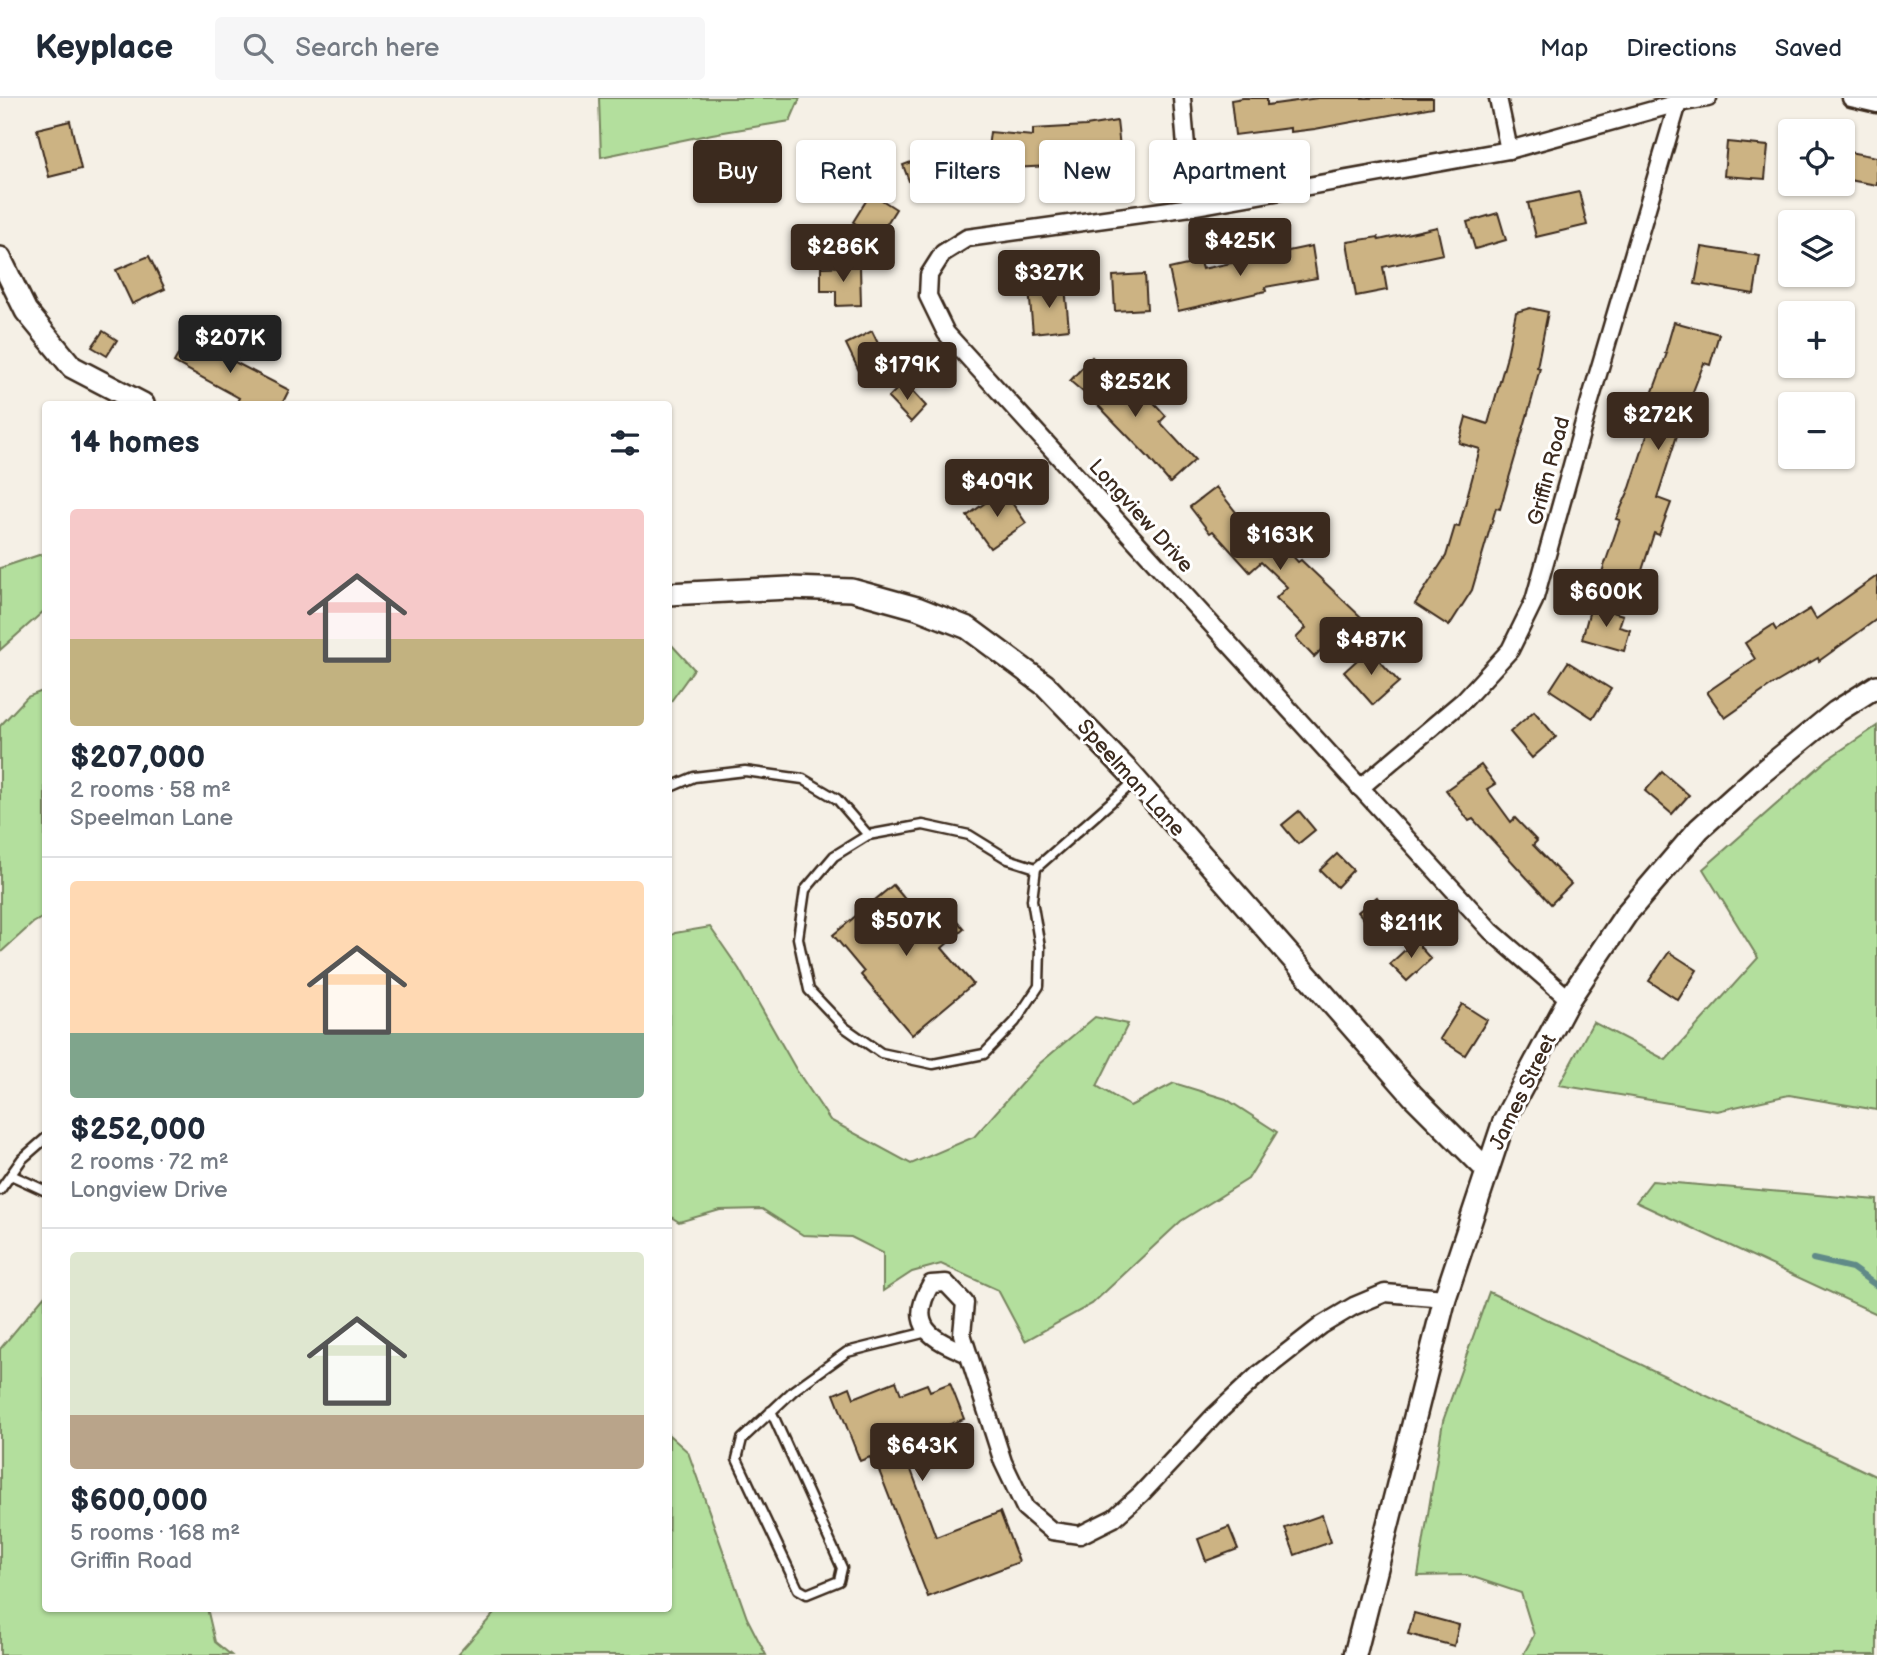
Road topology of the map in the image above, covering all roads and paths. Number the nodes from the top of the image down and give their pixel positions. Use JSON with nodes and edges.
{"nodes":[{"id":1,"x":1182,"y":98,"type":"edge"},
{"id":2,"x":1498,"y":98,"type":"edge"},
{"id":3,"x":1708,"y":98,"type":"edge"},
{"id":4,"x":1851,"y":98,"type":"edge"},
{"id":5,"x":1678,"y":103,"type":"junction"},
{"id":6,"x":1877,"y":104,"type":"edge"},
{"id":7,"x":1509,"y":150,"type":"junction"},
{"id":8,"x":1191,"y":207,"type":"junction"},
{"id":9,"x":0,"y":258,"type":"edge"},
{"id":10,"x":137,"y":401,"type":"edge"},
{"id":11,"x":672,"y":594,"type":"edge"},
{"id":12,"x":1877,"y":686,"type":"edge"},
{"id":13,"x":1135,"y":781,"type":"junction"},
{"id":14,"x":672,"y":786,"type":"edge"},
{"id":15,"x":1360,"y":788,"type":"junction"},
{"id":16,"x":867,"y":835,"type":"junction"},
{"id":17,"x":1036,"y":868,"type":"junction"},
{"id":18,"x":1569,"y":999,"type":"junction"},
{"id":19,"x":42,"y":1142,"type":"edge"},
{"id":20,"x":1487,"y":1170,"type":"junction"},
{"id":21,"x":11,"y":1175,"type":"junction"},
{"id":22,"x":42,"y":1189,"type":"edge"},
{"id":23,"x":0,"y":1190,"type":"edge"},
{"id":24,"x":1445,"y":1298,"type":"junction"},
{"id":25,"x":927,"y":1332,"type":"junction"},
{"id":26,"x":968,"y":1354,"type":"junction"},
{"id":27,"x":771,"y":1411,"type":"junction"},
{"id":28,"x":1355,"y":1655,"type":"edge"}],
"edges":[{"from":1,"to":8,"type":"street"},
{"from":2,"to":7,"type":"street"},
{"from":3,"to":5,"type":"street","name":"Longview Drive"},
{"from":4,"to":6,"type":"street"},
{"from":5,"to":7,"type":"street","name":"Longview Drive"},
{"from":5,"to":15,"type":"street","name":"Griffin Road"},
{"from":7,"to":8,"type":"street","name":"Longview Drive"},
{"from":8,"to":15,"type":"street","name":"Longview Drive"},
{"from":9,"to":10,"type":"street"},
{"from":11,"to":13,"type":"street","name":"Speelman Lane"},
{"from":12,"to":18,"type":"street","name":"James Street"},
{"from":13,"to":17,"type":"lane"},
{"from":13,"to":20,"type":"street","name":"Speelman Lane"},
{"from":14,"to":16,"type":"lane"},
{"from":15,"to":18,"type":"street","name":"Longview Drive"},
{"from":16,"to":17,"type":"lane"},
{"from":16,"to":17,"type":"lane"},
{"from":18,"to":20,"type":"street","name":"James Street"},
{"from":19,"to":21,"type":"lane"},
{"from":20,"to":24,"type":"street","name":"James Street"},
{"from":21,"to":22,"type":"lane"},
{"from":21,"to":23,"type":"lane"},
{"from":24,"to":26,"type":"street"},
{"from":24,"to":28,"type":"street","name":"James Street"},
{"from":25,"to":26,"type":"street"},
{"from":25,"to":26,"type":"street"},
{"from":25,"to":27,"type":"lane"},
{"from":27,"to":27,"type":"lane"}]}
